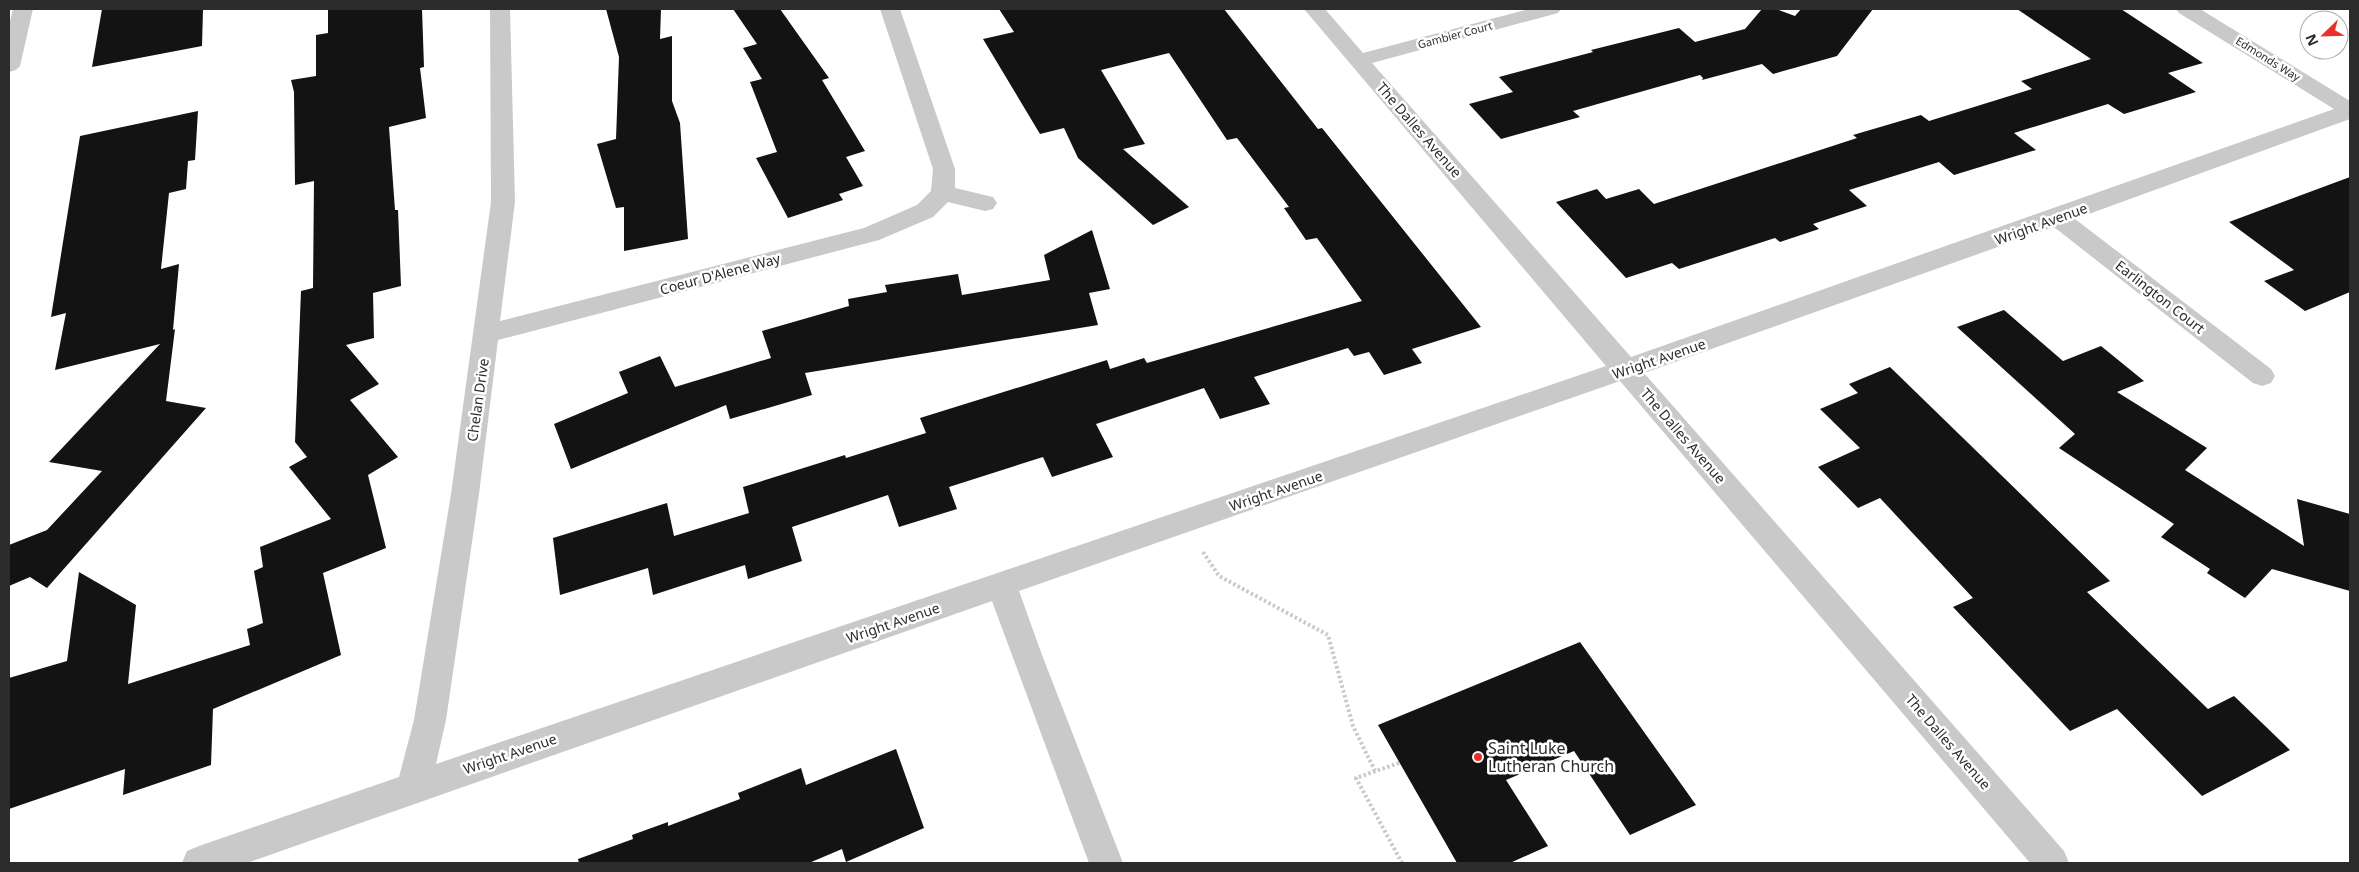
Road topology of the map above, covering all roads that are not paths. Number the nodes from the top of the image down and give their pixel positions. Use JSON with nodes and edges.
{"nodes":[{"id":1,"x":23,"y":9,"type":"edge"},
{"id":2,"x":500,"y":9,"type":"edge"},
{"id":3,"x":890,"y":9,"type":"edge"},
{"id":4,"x":1314,"y":9,"type":"edge"},
{"id":5,"x":1551,"y":9,"type":"edge"},
{"id":6,"x":2186,"y":9,"type":"edge"},
{"id":7,"x":1359,"y":60,"type":"junction"},
{"id":8,"x":9,"y":66,"type":"edge"},
{"id":9,"x":2350,"y":110,"type":"edge"},
{"id":10,"x":943,"y":193,"type":"junction"},
{"id":11,"x":985,"y":203,"type":"dead end"},
{"id":12,"x":2058,"y":218,"type":"junction"},
{"id":13,"x":487,"y":334,"type":"junction"},
{"id":14,"x":1626,"y":370,"type":"junction"},
{"id":15,"x":2262,"y":376,"type":"dead end"},
{"id":16,"x":1002,"y":585,"type":"junction"},
{"id":17,"x":413,"y":788,"type":"junction"},
{"id":18,"x":199,"y":863,"type":"edge"},
{"id":19,"x":1106,"y":863,"type":"edge"},
{"id":20,"x":2052,"y":863,"type":"edge"}],
"edges":[{"from":1,"to":8,"type":"street"},
{"from":2,"to":13,"type":"street","name":"Chelan Drive"},
{"from":3,"to":10,"type":"street"},
{"from":4,"to":7,"type":"street","name":"The Dalles Avenue"},
{"from":5,"to":7,"type":"street","name":"Gambier Court"},
{"from":6,"to":9,"type":"street","name":"Edmonds Way"},
{"from":7,"to":14,"type":"street","name":"The Dalles Avenue"},
{"from":9,"to":12,"type":"street","name":"Wright Avenue"},
{"from":10,"to":11,"type":"street"},
{"from":10,"to":13,"type":"street","name":"Coeur D'Alene Way"},
{"from":12,"to":14,"type":"street","name":"Wright Avenue"},
{"from":12,"to":15,"type":"street","name":"Earlington Court"},
{"from":13,"to":17,"type":"street","name":"Chelan Drive"},
{"from":14,"to":16,"type":"street","name":"Wright Avenue"},
{"from":14,"to":20,"type":"street","name":"The Dalles Avenue"},
{"from":16,"to":17,"type":"street","name":"Wright Avenue"},
{"from":16,"to":19,"type":"street"},
{"from":17,"to":18,"type":"street","name":"Wright Avenue"}]}
